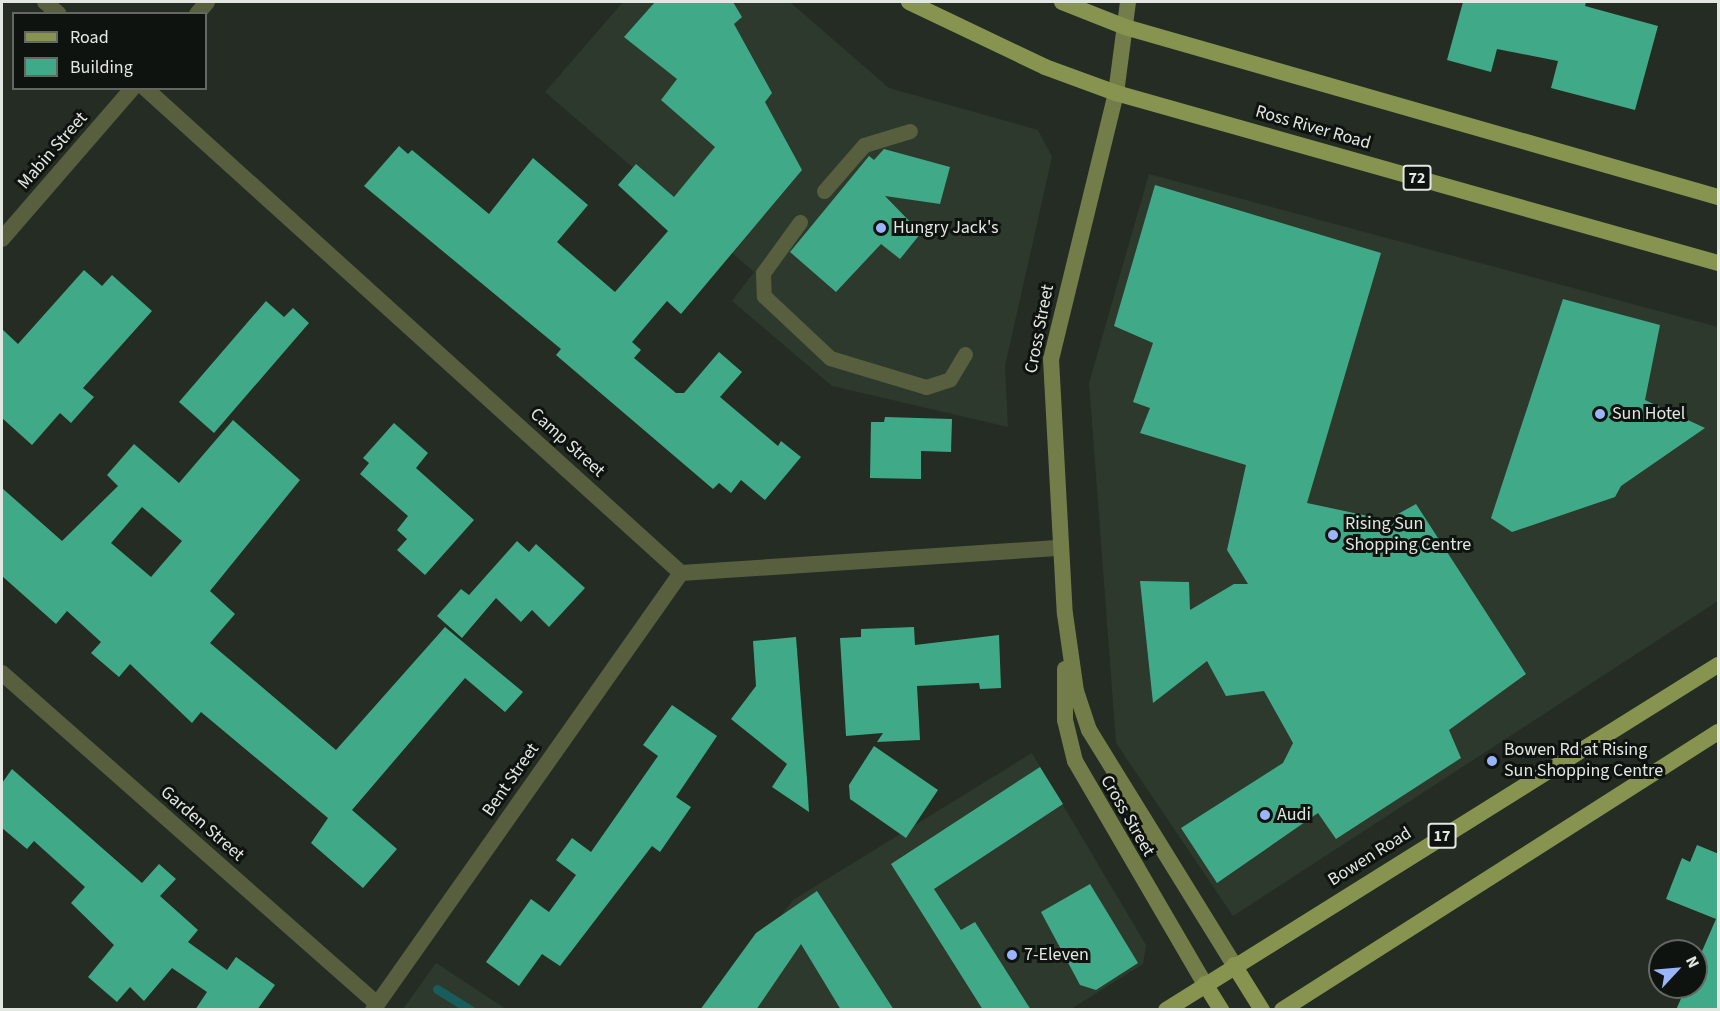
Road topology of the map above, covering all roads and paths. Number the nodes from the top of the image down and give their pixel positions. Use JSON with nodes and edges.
{"nodes":[{"id":1,"x":45,"y":2,"type":"edge"},
{"id":2,"x":909,"y":2,"type":"edge"},
{"id":3,"x":1062,"y":2,"type":"edge"},
{"id":4,"x":1128,"y":2,"type":"edge"},
{"id":5,"x":57,"y":12,"type":"edge"},
{"id":6,"x":1125,"y":27,"type":"junction"},
{"id":7,"x":131,"y":90,"type":"edge"},
{"id":8,"x":147,"y":90,"type":"edge"},
{"id":9,"x":1116,"y":93,"type":"junction"},
{"id":10,"x":910,"y":132,"type":"dead end"},
{"id":11,"x":824,"y":191,"type":"dead end"},
{"id":12,"x":1719,"y":197,"type":"edge"},
{"id":13,"x":800,"y":222,"type":"dead end"},
{"id":14,"x":2,"y":239,"type":"edge"},
{"id":15,"x":1719,"y":263,"type":"edge"},
{"id":16,"x":965,"y":354,"type":"dead end"},
{"id":17,"x":1060,"y":548,"type":"junction"},
{"id":18,"x":681,"y":573,"type":"junction"},
{"id":19,"x":1065,"y":615,"type":"junction"},
{"id":20,"x":1719,"y":665,"type":"edge"},
{"id":21,"x":2,"y":673,"type":"edge"},
{"id":22,"x":1719,"y":732,"type":"edge"},
{"id":23,"x":1234,"y":965,"type":"junction"},
{"id":24,"x":1205,"y":984,"type":"junction"},
{"id":25,"x":375,"y":1007,"type":"edge"},
{"id":26,"x":1166,"y":1010,"type":"edge"},
{"id":27,"x":1221,"y":1010,"type":"edge"},
{"id":28,"x":1262,"y":1010,"type":"edge"},
{"id":29,"x":1282,"y":1010,"type":"edge"}],
"edges":[{"from":1,"to":5,"type":"street"},
{"from":2,"to":9,"type":"main road","name":"Ross River Road","number":"72"},
{"from":3,"to":6,"type":"main road"},
{"from":4,"to":6,"type":"main road","name":"Cross Street"},
{"from":6,"to":9,"type":"main road","name":"Cross Street"},
{"from":6,"to":12,"type":"main road"},
{"from":7,"to":14,"type":"street","name":"Mabin Street"},
{"from":8,"to":18,"type":"street","name":"Camp Street"},
{"from":9,"to":15,"type":"main road","name":"Ross River Road","number":"72"},
{"from":9,"to":17,"type":"main road","name":"Cross Street"},
{"from":10,"to":11,"type":"lane"},
{"from":13,"to":16,"type":"lane"},
{"from":17,"to":18,"type":"street"},
{"from":17,"to":19,"type":"main road","name":"Cross Street"},
{"from":18,"to":25,"type":"street","name":"Bent Street"},
{"from":19,"to":23,"type":"main road","name":"Cross Street"},
{"from":19,"to":24,"type":"main road","name":"Cross Street"},
{"from":20,"to":23,"type":"main road","name":"Bowen Road","number":"17"},
{"from":21,"to":25,"type":"street","name":"Garden Street"},
{"from":22,"to":29,"type":"main road"},
{"from":23,"to":24,"type":"main road","name":"Bowen Road","number":"17"},
{"from":23,"to":28,"type":"main road"},
{"from":24,"to":26,"type":"main road","name":"Bowen Road","number":"17"},
{"from":24,"to":27,"type":"main road"}]}
